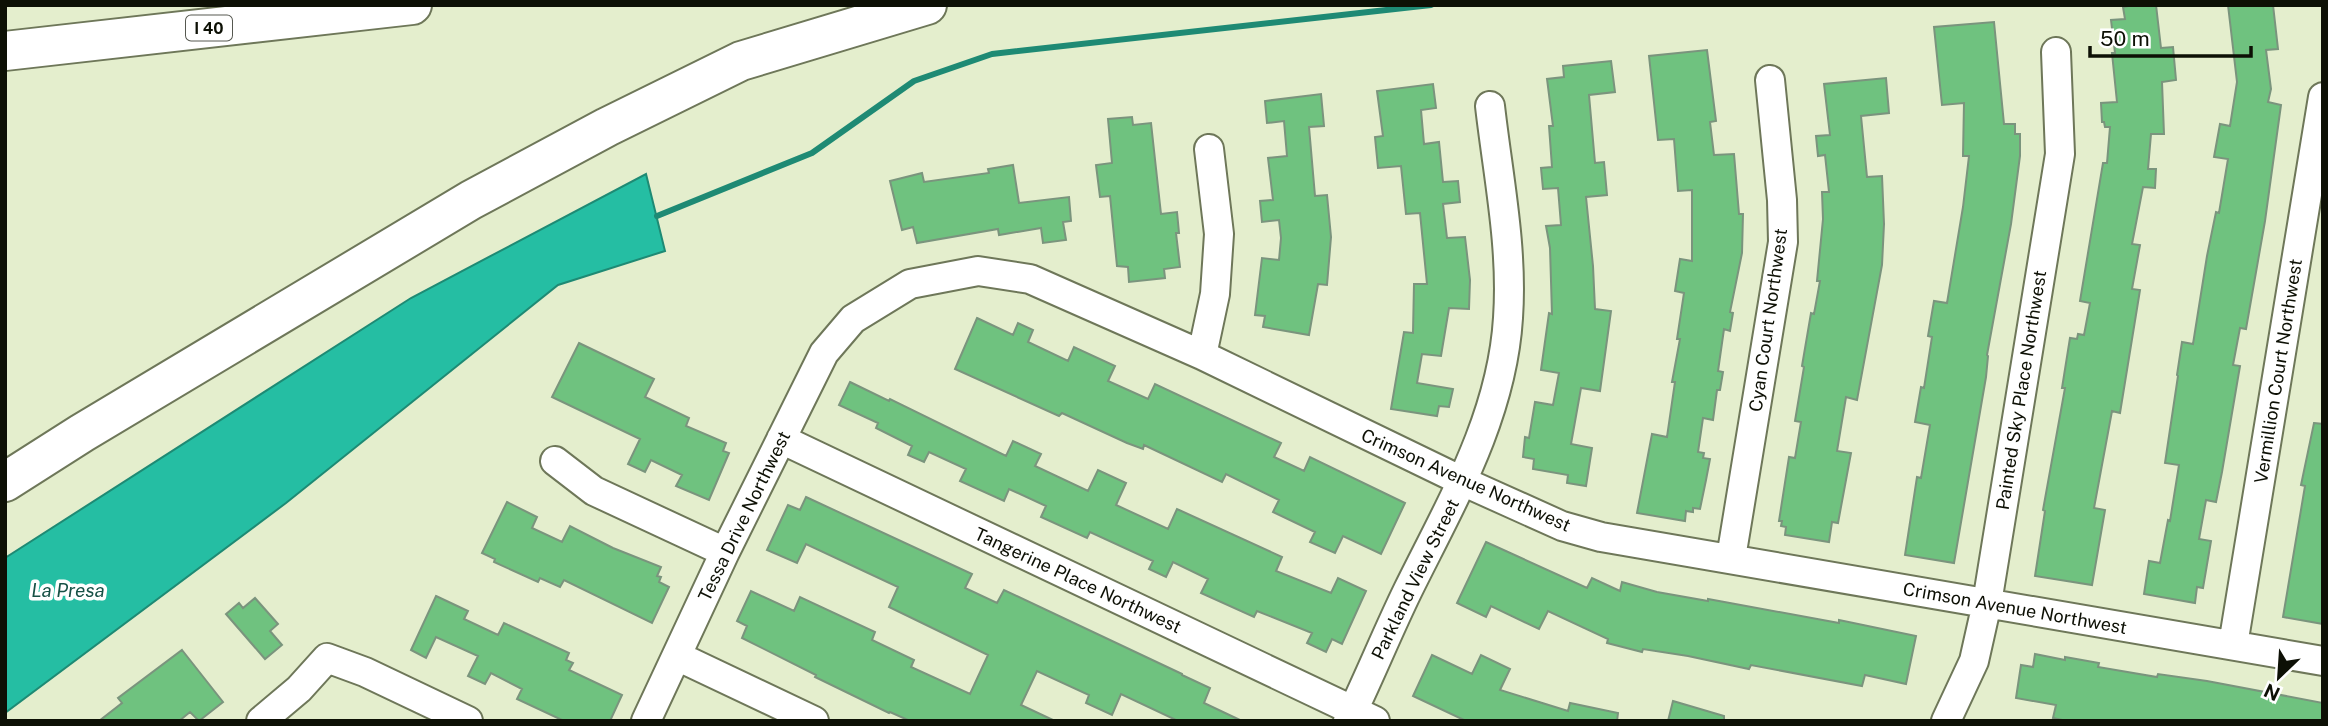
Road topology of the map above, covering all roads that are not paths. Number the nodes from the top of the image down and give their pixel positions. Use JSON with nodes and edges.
{"nodes":[{"id":1,"x":412,"y":5,"type":"edge"},
{"id":2,"x":927,"y":5,"type":"edge"},
{"id":3,"x":5,"y":51,"type":"edge"},
{"id":4,"x":2056,"y":52,"type":"dead end"},
{"id":5,"x":1770,"y":80,"type":"dead end"},
{"id":6,"x":2323,"y":97,"type":"edge"},
{"id":7,"x":1490,"y":106,"type":"dead end"},
{"id":8,"x":1209,"y":149,"type":"dead end"},
{"id":9,"x":853,"y":319,"type":"joint"},
{"id":10,"x":1202,"y":355,"type":"junction"},
{"id":11,"x":782,"y":439,"type":"junction"},
{"id":12,"x":555,"y":460,"type":"dead end"},
{"id":13,"x":1462,"y":481,"type":"junction"},
{"id":14,"x":5,"y":482,"type":"edge"},
{"id":15,"x":725,"y":552,"type":"junction"},
{"id":16,"x":1731,"y":558,"type":"junction"},
{"id":17,"x":1987,"y":603,"type":"junction"},
{"id":18,"x":2233,"y":645,"type":"junction"},
{"id":19,"x":677,"y":656,"type":"junction"},
{"id":20,"x":2323,"y":661,"type":"edge"},
{"id":21,"x":1359,"y":717,"type":"edge"},
{"id":22,"x":261,"y":721,"type":"edge"},
{"id":23,"x":468,"y":721,"type":"edge"},
{"id":24,"x":646,"y":721,"type":"edge"},
{"id":25,"x":814,"y":721,"type":"edge"},
{"id":26,"x":1946,"y":721,"type":"edge"}],
"edges":[{"from":1,"to":3,"type":"highway","number":"I 40"},
{"from":2,"to":14,"type":"highway"},
{"from":4,"to":17,"type":"street","name":"Painted Sky Place Northwest"},
{"from":5,"to":16,"type":"street","name":"Cyan Court Northwest"},
{"from":6,"to":18,"type":"street","name":"Vermillion Court Northwest"},
{"from":7,"to":13,"type":"street","name":"Parkland View Street"},
{"from":8,"to":10,"type":"street"},
{"from":9,"to":10,"type":"street","name":"Crimson Avenue Northwest"},
{"from":9,"to":11,"type":"street","name":"Tessa Drive Northwest"},
{"from":10,"to":13,"type":"street","name":"Crimson Avenue Northwest"},
{"from":11,"to":15,"type":"street","name":"Tessa Drive Northwest"},
{"from":11,"to":21,"type":"street","name":"Tangerine Place Northwest"},
{"from":12,"to":15,"type":"street"},
{"from":13,"to":16,"type":"street","name":"Crimson Avenue Northwest"},
{"from":13,"to":21,"type":"street","name":"Parkland View Street"},
{"from":15,"to":19,"type":"street","name":"Tessa Drive Northwest"},
{"from":16,"to":17,"type":"street","name":"Crimson Avenue Northwest"},
{"from":17,"to":18,"type":"street","name":"Crimson Avenue Northwest"},
{"from":17,"to":26,"type":"street","name":"Painted Sky Place Northwest"},
{"from":18,"to":20,"type":"street","name":"Crimson Avenue Northwest"},
{"from":19,"to":24,"type":"street","name":"Tessa Drive Northwest"},
{"from":19,"to":25,"type":"street"},
{"from":22,"to":23,"type":"street"}]}
